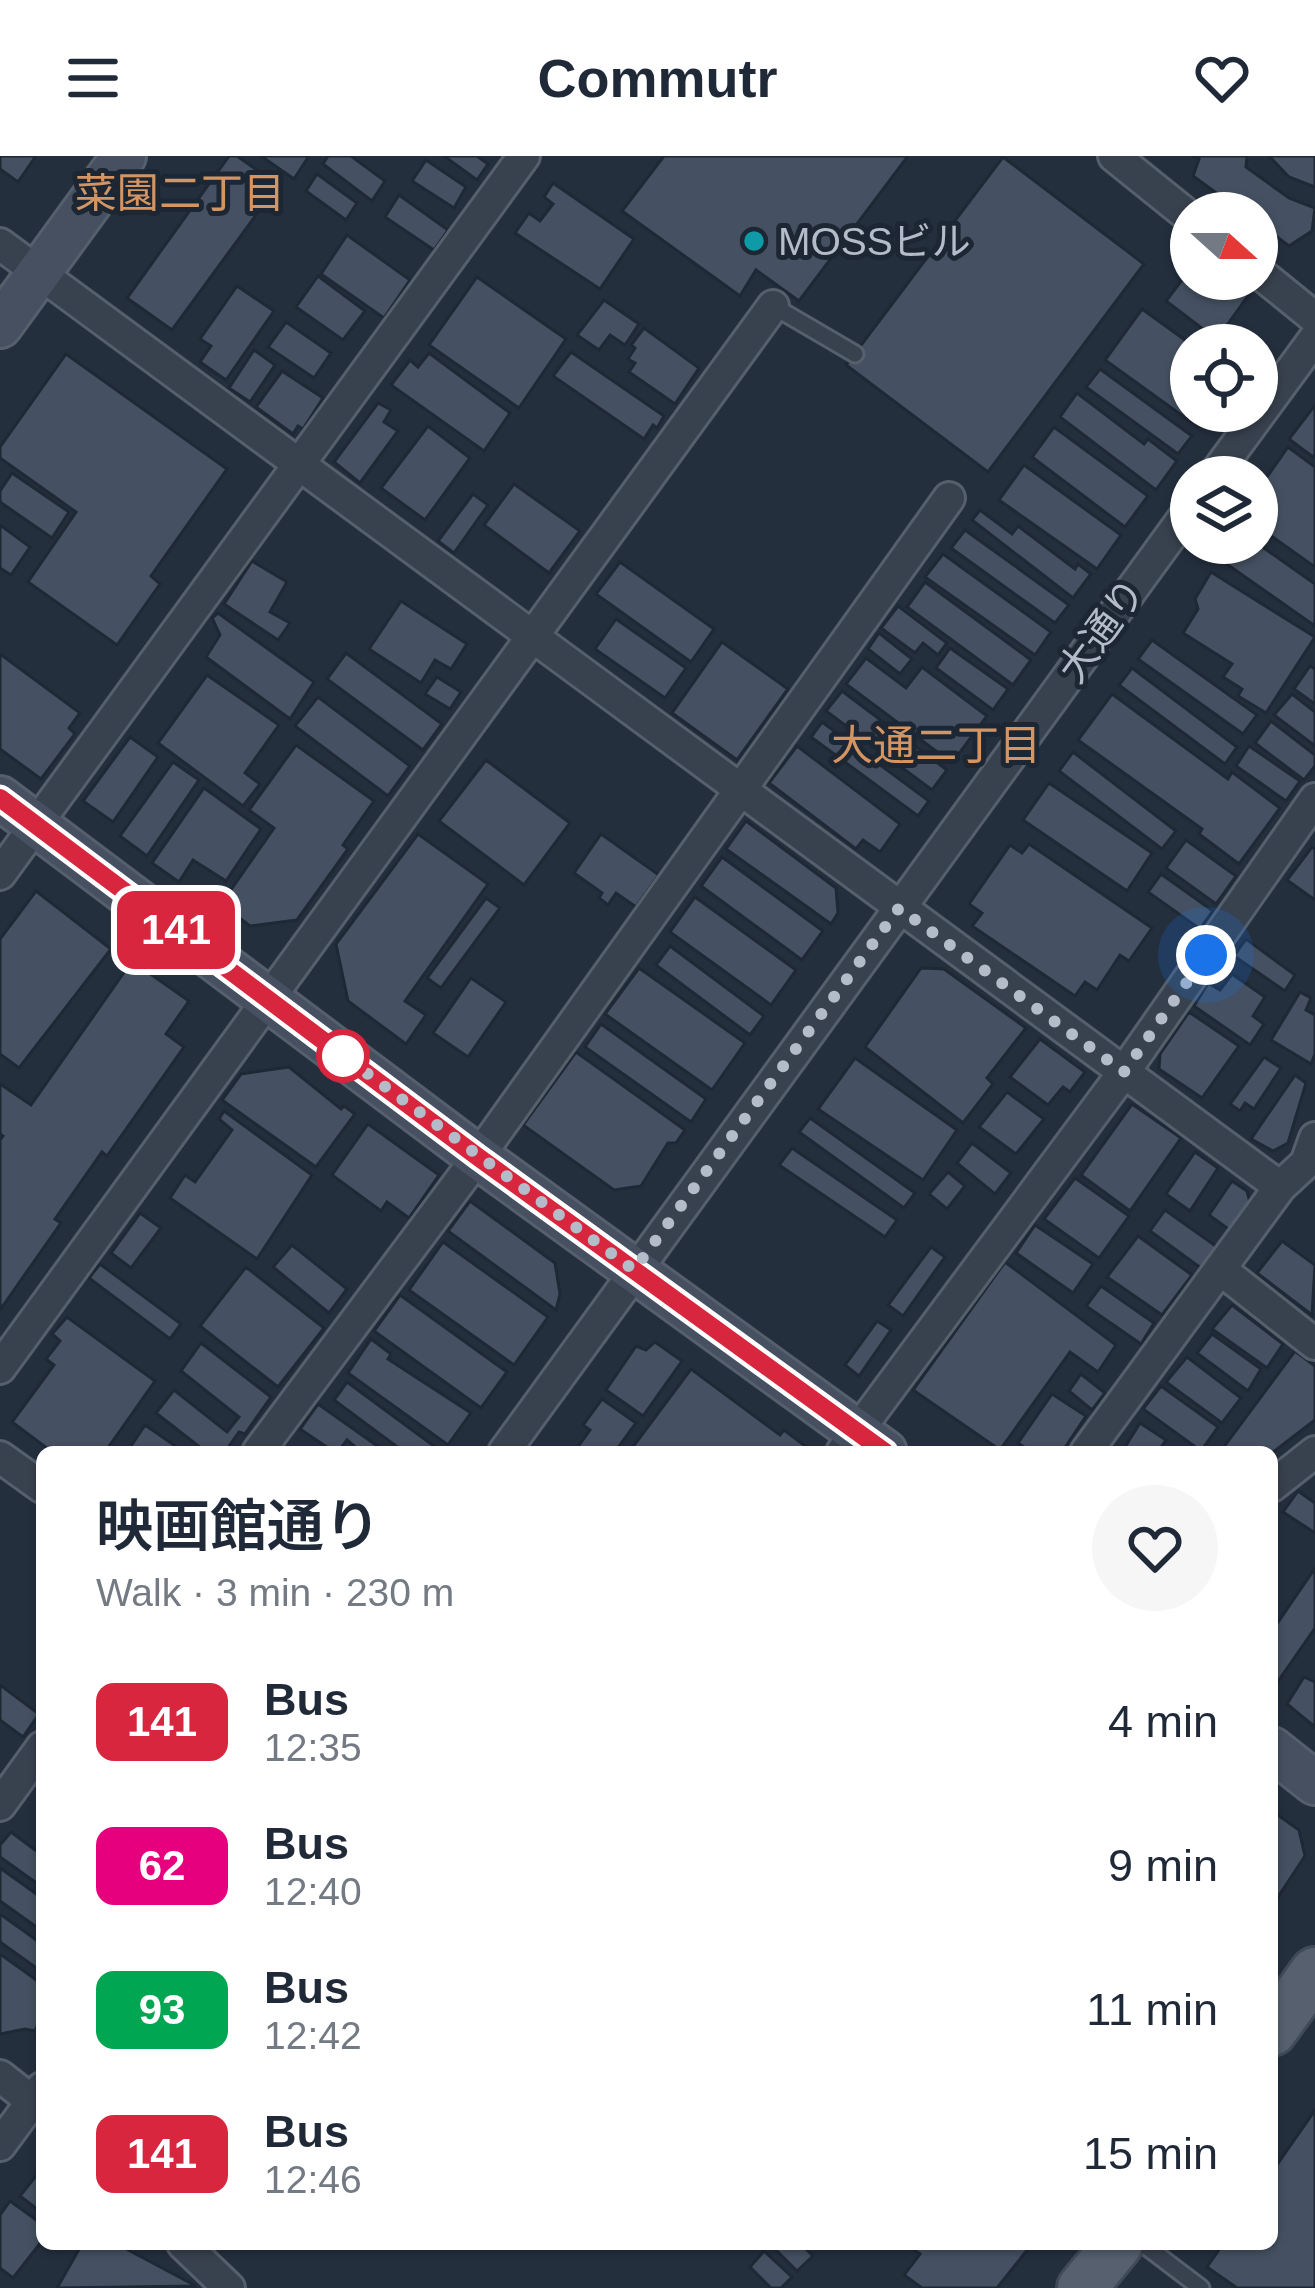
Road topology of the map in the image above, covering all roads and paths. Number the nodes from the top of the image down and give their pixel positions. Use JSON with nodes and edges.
{"nodes":[{"id":1,"x":124,"y":156,"type":"edge"},
{"id":2,"x":524,"y":156,"type":"edge"},
{"id":3,"x":1114,"y":156,"type":"edge"},
{"id":4,"x":1170,"y":201,"type":"edge"},
{"id":5,"x":0,"y":244,"type":"edge"},
{"id":6,"x":40,"y":272,"type":"junction"},
{"id":7,"x":1278,"y":288,"type":"edge"},
{"id":8,"x":773,"y":305,"type":"joint"},
{"id":9,"x":1315,"y":318,"type":"edge"},
{"id":10,"x":0,"y":326,"type":"edge"},
{"id":11,"x":1315,"y":338,"type":"edge"},
{"id":12,"x":855,"y":354,"type":"dead end"},
{"id":13,"x":1229,"y":456,"type":"edge"},
{"id":14,"x":299,"y":465,"type":"junction"},
{"id":15,"x":949,"y":498,"type":"dead end"},
{"id":16,"x":1170,"y":537,"type":"edge"},
{"id":17,"x":532,"y":638,"type":"junction"},
{"id":18,"x":742,"y":790,"type":"junction"},
{"id":19,"x":0,"y":798,"type":"edge"},
{"id":20,"x":1315,"y":799,"type":"edge"},
{"id":21,"x":35,"y":824,"type":"junction"},
{"id":22,"x":0,"y":874,"type":"edge"},
{"id":23,"x":899,"y":908,"type":"junction"},
{"id":24,"x":268,"y":1000,"type":"junction"},
{"id":25,"x":1124,"y":1072,"type":"junction"},
{"id":26,"x":1315,"y":1138,"type":"edge"},
{"id":27,"x":478,"y":1157,"type":"junction"},
{"id":28,"x":1280,"y":1187,"type":"junction"},
{"id":29,"x":1220,"y":1269,"type":"junction"},
{"id":30,"x":634,"y":1270,"type":"junction"},
{"id":31,"x":1315,"y":1344,"type":"edge"},
{"id":32,"x":0,"y":1368,"type":"edge"},
{"id":33,"x":861,"y":1445,"type":"edge"},
{"id":34,"x":262,"y":1446,"type":"edge"},
{"id":35,"x":508,"y":1446,"type":"edge"},
{"id":36,"x":1090,"y":1446,"type":"edge"},
{"id":37,"x":1315,"y":1452,"type":"edge"},
{"id":38,"x":0,"y":1456,"type":"edge"},
{"id":39,"x":1278,"y":1481,"type":"edge"},
{"id":40,"x":36,"y":1482,"type":"edge"},
{"id":41,"x":1278,"y":1754,"type":"edge"},
{"id":42,"x":36,"y":1755,"type":"edge"},
{"id":43,"x":1315,"y":1783,"type":"edge"},
{"id":44,"x":0,"y":1805,"type":"edge"},
{"id":45,"x":1315,"y":1972,"type":"edge"},
{"id":46,"x":1278,"y":2023,"type":"edge"},
{"id":47,"x":0,"y":2076,"type":"edge"},
{"id":48,"x":36,"y":2096,"type":"edge"},
{"id":49,"x":36,"y":2103,"type":"edge"},
{"id":50,"x":0,"y":2145,"type":"edge"},
{"id":51,"x":189,"y":2250,"type":"edge"},
{"id":52,"x":1113,"y":2250,"type":"edge"},
{"id":53,"x":1151,"y":2250,"type":"edge"},
{"id":54,"x":229,"y":2288,"type":"edge"},
{"id":55,"x":1082,"y":2288,"type":"edge"},
{"id":56,"x":1201,"y":2288,"type":"edge"}],
"edges":[{"from":1,"to":6,"type":"street"},
{"from":2,"to":14,"type":"street"},
{"from":3,"to":4,"type":"street"},
{"from":5,"to":6,"type":"street"},
{"from":6,"to":10,"type":"street"},
{"from":6,"to":14,"type":"street"},
{"from":7,"to":9,"type":"street"},
{"from":8,"to":12,"type":"lane"},
{"from":8,"to":17,"type":"street"},
{"from":11,"to":13,"type":"street"},
{"from":14,"to":17,"type":"street"},
{"from":14,"to":21,"type":"street"},
{"from":15,"to":18,"type":"street"},
{"from":16,"to":23,"type":"street","name":"大通り"},
{"from":17,"to":18,"type":"street"},
{"from":17,"to":24,"type":"street"},
{"from":18,"to":23,"type":"street"},
{"from":18,"to":27,"type":"street"},
{"from":19,"to":21,"type":"street"},
{"from":20,"to":25,"type":"street"},
{"from":21,"to":22,"type":"street"},
{"from":21,"to":24,"type":"street"},
{"from":23,"to":25,"type":"street"},
{"from":23,"to":30,"type":"street","name":"大通り"},
{"from":24,"to":27,"type":"street"},
{"from":24,"to":32,"type":"street"},
{"from":25,"to":28,"type":"street"},
{"from":25,"to":33,"type":"street"},
{"from":26,"to":28,"type":"street"},
{"from":27,"to":30,"type":"street"},
{"from":27,"to":34,"type":"street"},
{"from":28,"to":29,"type":"street"},
{"from":29,"to":31,"type":"street"},
{"from":29,"to":36,"type":"street"},
{"from":30,"to":33,"type":"street"},
{"from":30,"to":35,"type":"street","name":"大通り"},
{"from":37,"to":39,"type":"street"},
{"from":38,"to":40,"type":"street"},
{"from":41,"to":43,"type":"street"},
{"from":42,"to":44,"type":"street"},
{"from":45,"to":46,"type":"main road"},
{"from":47,"to":48,"type":"street"},
{"from":49,"to":50,"type":"street"},
{"from":51,"to":54,"type":"street"},
{"from":52,"to":55,"type":"main road"},
{"from":53,"to":56,"type":"lane"}]}
